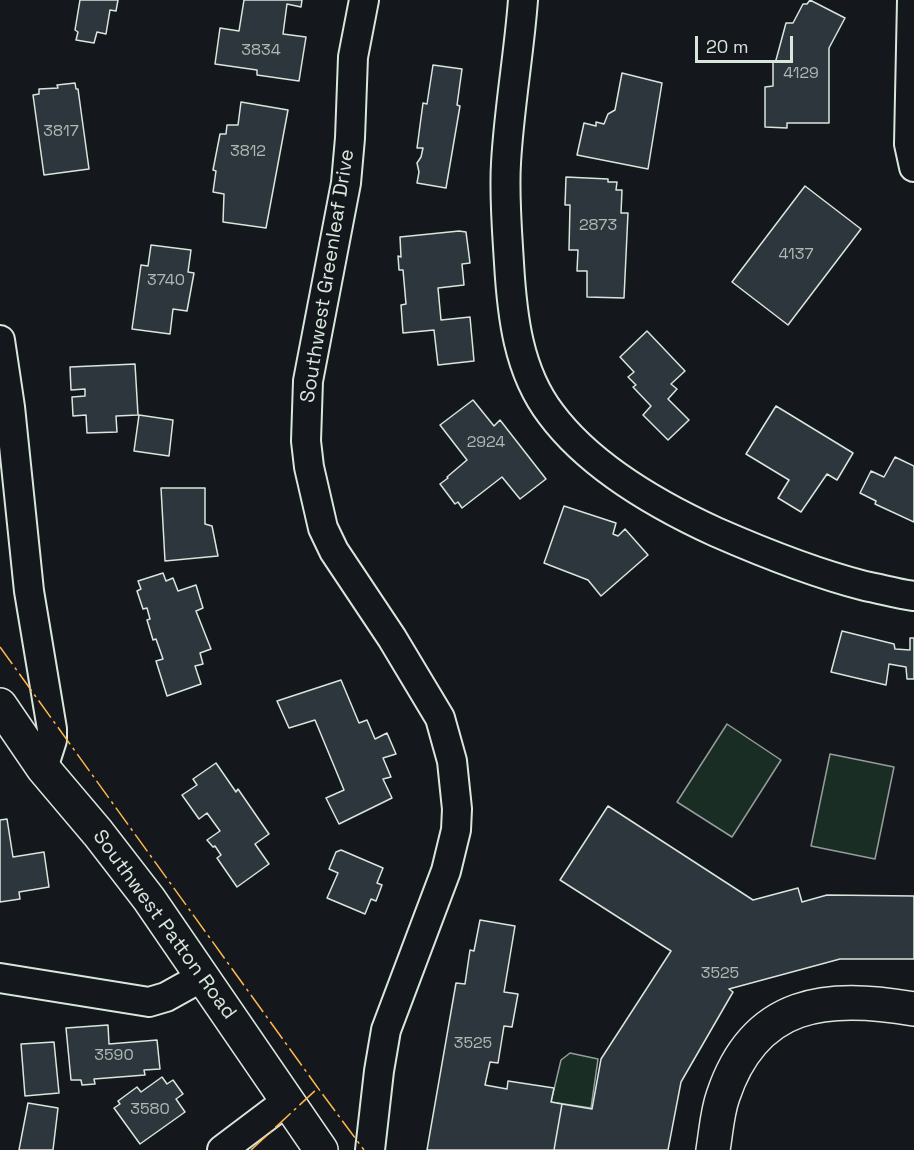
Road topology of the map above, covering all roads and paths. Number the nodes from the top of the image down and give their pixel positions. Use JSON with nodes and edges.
{"nodes":[{"id":1,"x":364,"y":0,"type":"edge"},
{"id":2,"x":523,"y":0,"type":"edge"},
{"id":3,"x":912,"y":0,"type":"edge"},
{"id":4,"x":914,"y":167,"type":"edge"},
{"id":5,"x":0,"y":340,"type":"edge"},
{"id":6,"x":914,"y":596,"type":"edge"},
{"id":7,"x":0,"y":705,"type":"edge"},
{"id":8,"x":43,"y":768,"type":"junction"},
{"id":9,"x":202,"y":977,"type":"junction"},
{"id":10,"x":0,"y":978,"type":"edge"},
{"id":11,"x":914,"y":1009,"type":"edge"},
{"id":12,"x":287,"y":1101,"type":"junction"},
{"id":13,"x":222,"y":1150,"type":"edge"},
{"id":14,"x":321,"y":1150,"type":"edge"},
{"id":15,"x":370,"y":1150,"type":"edge"},
{"id":16,"x":713,"y":1150,"type":"edge"}],
"edges":[{"from":1,"to":15,"type":"street","name":"Southwest Greenleaf Drive"},
{"from":2,"to":6,"type":"street"},
{"from":3,"to":4,"type":"street"},
{"from":5,"to":8,"type":"street"},
{"from":7,"to":8,"type":"street","name":"Southwest Patton Road"},
{"from":8,"to":9,"type":"street","name":"Southwest Patton Road"},
{"from":9,"to":10,"type":"street"},
{"from":9,"to":12,"type":"street","name":"Southwest Patton Road"},
{"from":11,"to":16,"type":"street"},
{"from":12,"to":13,"type":"street"},
{"from":12,"to":14,"type":"street","name":"Southwest Patton Road"}]}
